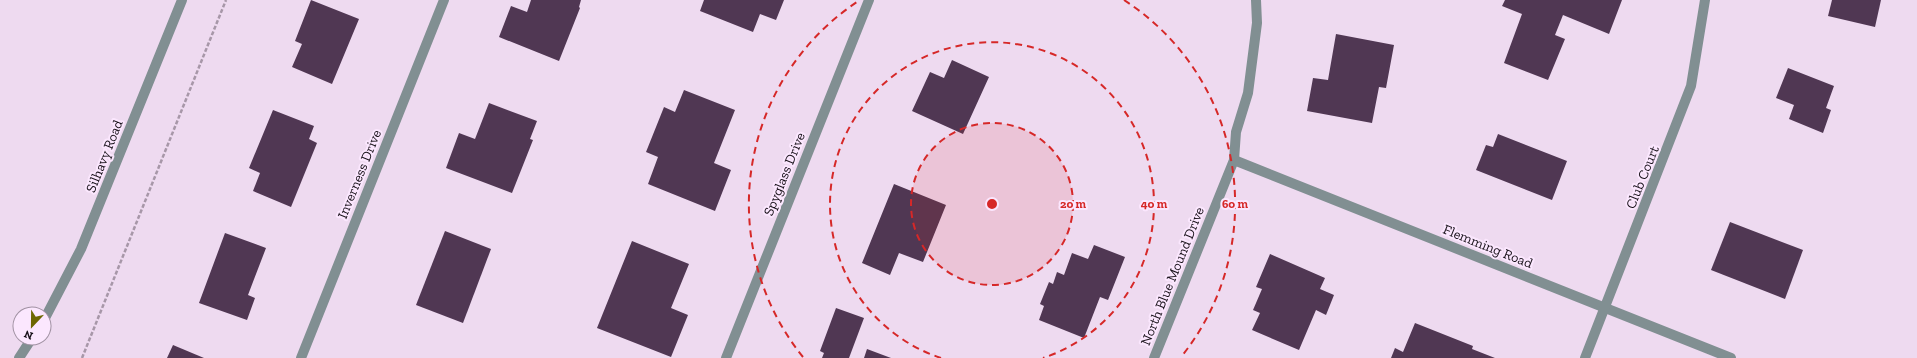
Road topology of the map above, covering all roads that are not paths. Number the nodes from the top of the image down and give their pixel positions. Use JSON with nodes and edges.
{"nodes":[{"id":1,"x":182,"y":0,"type":"edge"},
{"id":2,"x":444,"y":0,"type":"edge"},
{"id":3,"x":869,"y":0,"type":"edge"},
{"id":4,"x":1256,"y":0,"type":"edge"},
{"id":5,"x":1705,"y":0,"type":"edge"},
{"id":6,"x":1234,"y":160,"type":"junction"},
{"id":7,"x":51,"y":306,"type":"edge"},
{"id":8,"x":1605,"y":308,"type":"junction"},
{"id":9,"x":27,"y":346,"type":"edge"},
{"id":10,"x":19,"y":358,"type":"edge"},
{"id":11,"x":301,"y":358,"type":"edge"},
{"id":12,"x":726,"y":358,"type":"edge"},
{"id":13,"x":1154,"y":358,"type":"edge"},
{"id":14,"x":1585,"y":358,"type":"edge"},
{"id":15,"x":1731,"y":358,"type":"edge"}],
"edges":[{"from":1,"to":7,"type":"street","name":"Silhavy Road"},
{"from":2,"to":11,"type":"street","name":"Inverness Drive"},
{"from":3,"to":12,"type":"street","name":"Spyglass Drive"},
{"from":4,"to":6,"type":"street","name":"North Blue Mound Drive"},
{"from":5,"to":8,"type":"street","name":"Club Court"},
{"from":6,"to":8,"type":"street","name":"Flemming Road"},
{"from":6,"to":13,"type":"street","name":"North Blue Mound Drive"},
{"from":8,"to":14,"type":"street","name":"Club Court"},
{"from":8,"to":15,"type":"street","name":"Flemming Road"},
{"from":9,"to":10,"type":"street"}]}
